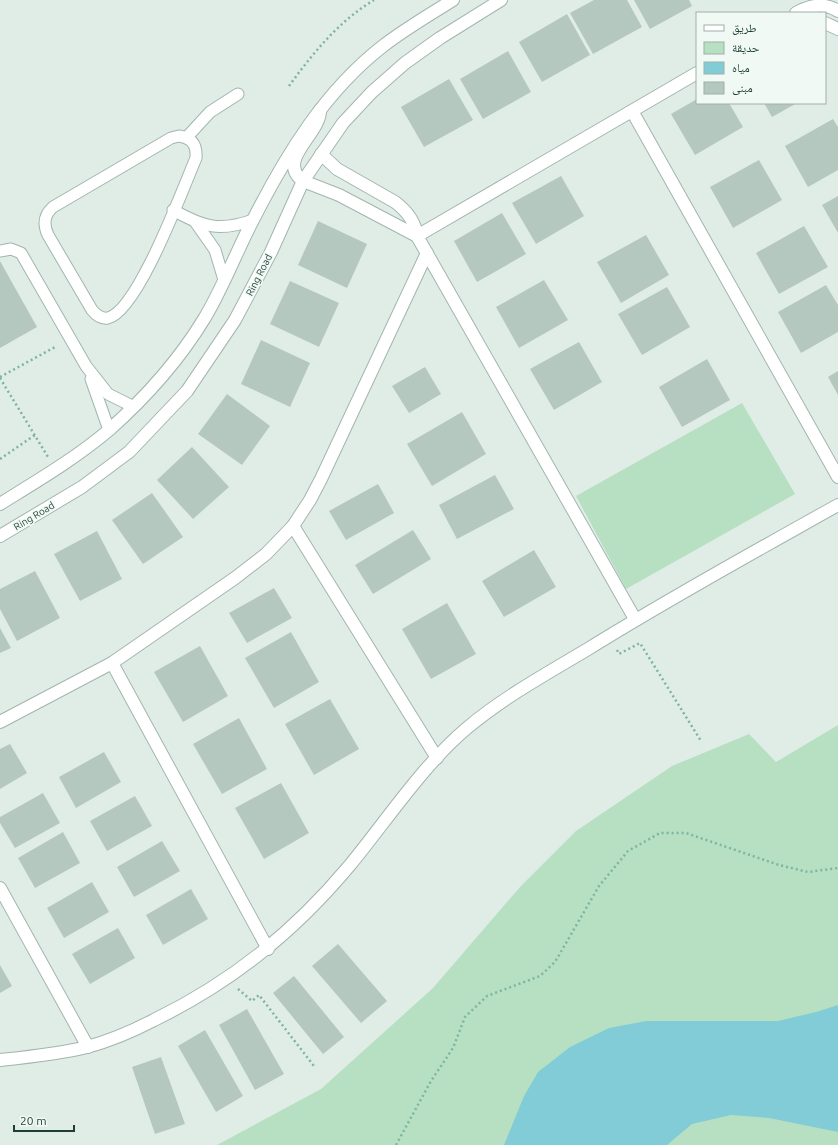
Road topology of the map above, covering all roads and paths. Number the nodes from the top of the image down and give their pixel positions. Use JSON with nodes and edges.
{"nodes":[{"id":1,"x":374,"y":0,"type":"edge"},
{"id":2,"x":453,"y":0,"type":"edge"},
{"id":3,"x":501,"y":0,"type":"edge"},
{"id":4,"x":838,"y":11,"type":"edge"},
{"id":5,"x":798,"y":12,"type":"edge"},
{"id":6,"x":826,"y":23,"type":"edge"},
{"id":7,"x":838,"y":29,"type":"edge"},
{"id":8,"x":696,"y":75,"type":"edge"},
{"id":9,"x":289,"y":86,"type":"dead end"},
{"id":10,"x":238,"y":94,"type":"dead end"},
{"id":11,"x":320,"y":110,"type":"junction"},
{"id":12,"x":632,"y":111,"type":"junction"},
{"id":13,"x":187,"y":137,"type":"junction"},
{"id":14,"x":321,"y":154,"type":"junction"},
{"id":15,"x":303,"y":181,"type":"junction"},
{"id":16,"x":173,"y":210,"type":"junction"},
{"id":17,"x":253,"y":220,"type":"junction"},
{"id":18,"x":196,"y":223,"type":"junction"},
{"id":19,"x":417,"y":236,"type":"junction"},
{"id":20,"x":0,"y":251,"type":"edge"},
{"id":21,"x":427,"y":253,"type":"junction"},
{"id":22,"x":224,"y":280,"type":"junction"},
{"id":23,"x":70,"y":340,"type":"junction"},
{"id":24,"x":86,"y":366,"type":"junction"},
{"id":25,"x":0,"y":378,"type":"edge"},
{"id":26,"x":132,"y":406,"type":"junction"},
{"id":27,"x":109,"y":430,"type":"junction"},
{"id":28,"x":35,"y":435,"type":"junction"},
{"id":29,"x":0,"y":459,"type":"edge"},
{"id":30,"x":56,"y":469,"type":"junction"},
{"id":31,"x":838,"y":477,"type":"edge"},
{"id":32,"x":0,"y":504,"type":"edge"},
{"id":33,"x":838,"y":505,"type":"edge"},
{"id":34,"x":293,"y":526,"type":"junction"},
{"id":35,"x":0,"y":536,"type":"edge"},
{"id":36,"x":635,"y":620,"type":"junction"},
{"id":37,"x":608,"y":636,"type":"junction"},
{"id":38,"x":112,"y":663,"type":"junction"},
{"id":39,"x":0,"y":722,"type":"edge"},
{"id":40,"x":701,"y":741,"type":"dead end"},
{"id":41,"x":437,"y":758,"type":"junction"},
{"id":42,"x":838,"y":868,"type":"edge"},
{"id":43,"x":0,"y":888,"type":"edge"},
{"id":44,"x":268,"y":949,"type":"junction"},
{"id":45,"x":227,"y":980,"type":"junction"},
{"id":46,"x":88,"y":1047,"type":"junction"},
{"id":47,"x":0,"y":1060,"type":"edge"},
{"id":48,"x":314,"y":1066,"type":"dead end"},
{"id":49,"x":396,"y":1145,"type":"edge"}],
"edges":[{"from":1,"to":9,"type":"path"},
{"from":2,"to":11,"type":"street"},
{"from":3,"to":14,"type":"street","name":"Ring Road"},
{"from":4,"to":5,"type":"street"},
{"from":6,"to":7,"type":"street"},
{"from":8,"to":12,"type":"street"},
{"from":10,"to":13,"type":"lane"},
{"from":11,"to":15,"type":"street"},
{"from":11,"to":17,"type":"street"},
{"from":12,"to":19,"type":"street"},
{"from":12,"to":31,"type":"street"},
{"from":13,"to":16,"type":"lane"},
{"from":13,"to":16,"type":"lane"},
{"from":14,"to":15,"type":"street","name":"Ring Road"},
{"from":14,"to":19,"type":"street"},
{"from":15,"to":19,"type":"street"},
{"from":15,"to":35,"type":"street","name":"Ring Road"},
{"from":16,"to":18,"type":"lane"},
{"from":17,"to":18,"type":"lane"},
{"from":17,"to":22,"type":"street"},
{"from":18,"to":22,"type":"lane"},
{"from":19,"to":21,"type":"street"},
{"from":20,"to":23,"type":"lane"},
{"from":21,"to":34,"type":"street"},
{"from":21,"to":36,"type":"street"},
{"from":22,"to":26,"type":"street"},
{"from":23,"to":24,"type":"lane"},
{"from":23,"to":25,"type":"path"},
{"from":24,"to":26,"type":"lane"},
{"from":24,"to":27,"type":"lane"},
{"from":25,"to":28,"type":"path"},
{"from":26,"to":27,"type":"street"},
{"from":27,"to":30,"type":"street"},
{"from":28,"to":29,"type":"path"},
{"from":28,"to":30,"type":"path"},
{"from":30,"to":32,"type":"street"},
{"from":33,"to":36,"type":"street"},
{"from":34,"to":38,"type":"street"},
{"from":34,"to":41,"type":"street"},
{"from":36,"to":37,"type":"street"},
{"from":37,"to":40,"type":"path"},
{"from":37,"to":41,"type":"street"},
{"from":38,"to":39,"type":"street"},
{"from":38,"to":44,"type":"street"},
{"from":41,"to":44,"type":"street"},
{"from":42,"to":49,"type":"path"},
{"from":43,"to":46,"type":"street"},
{"from":44,"to":45,"type":"street"},
{"from":45,"to":46,"type":"street"},
{"from":45,"to":48,"type":"path"},
{"from":46,"to":47,"type":"street"}]}
